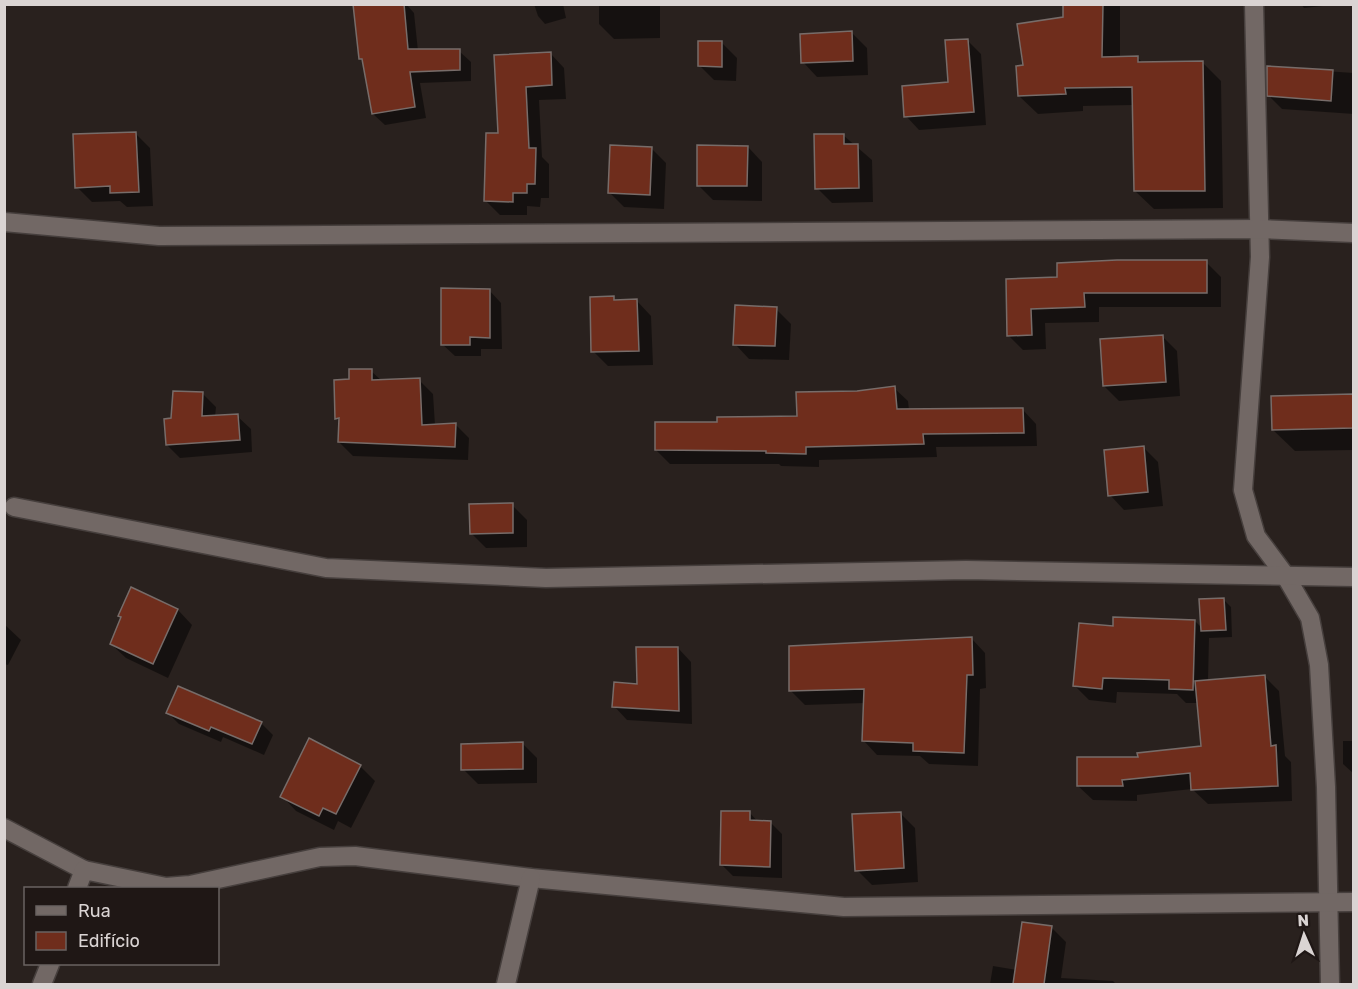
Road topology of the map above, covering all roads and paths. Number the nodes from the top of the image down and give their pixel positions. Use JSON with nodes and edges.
{"nodes":[{"id":1,"x":1254,"y":4,"type":"edge"},
{"id":2,"x":4,"y":222,"type":"edge"},
{"id":3,"x":1259,"y":229,"type":"junction"},
{"id":4,"x":1353,"y":234,"type":"edge"},
{"id":5,"x":14,"y":507,"type":"dead end"},
{"id":6,"x":1285,"y":575,"type":"junction"},
{"id":7,"x":1353,"y":577,"type":"edge"},
{"id":8,"x":4,"y":828,"type":"edge"},
{"id":9,"x":84,"y":870,"type":"junction"},
{"id":10,"x":531,"y":878,"type":"junction"},
{"id":11,"x":77,"y":887,"type":"edge"},
{"id":12,"x":1328,"y":901,"type":"junction"},
{"id":13,"x":1353,"y":902,"type":"edge"},
{"id":14,"x":49,"y":965,"type":"edge"},
{"id":15,"x":42,"y":984,"type":"edge"},
{"id":16,"x":506,"y":984,"type":"edge"},
{"id":17,"x":1330,"y":984,"type":"edge"}],
"edges":[{"from":1,"to":3,"type":"street"},
{"from":2,"to":3,"type":"street"},
{"from":3,"to":4,"type":"street"},
{"from":3,"to":6,"type":"street"},
{"from":5,"to":6,"type":"street"},
{"from":6,"to":7,"type":"street"},
{"from":6,"to":12,"type":"street"},
{"from":8,"to":9,"type":"street"},
{"from":9,"to":10,"type":"street"},
{"from":9,"to":11,"type":"street"},
{"from":10,"to":12,"type":"street"},
{"from":10,"to":16,"type":"street"},
{"from":12,"to":13,"type":"street"},
{"from":12,"to":17,"type":"street"},
{"from":14,"to":15,"type":"street"}]}
